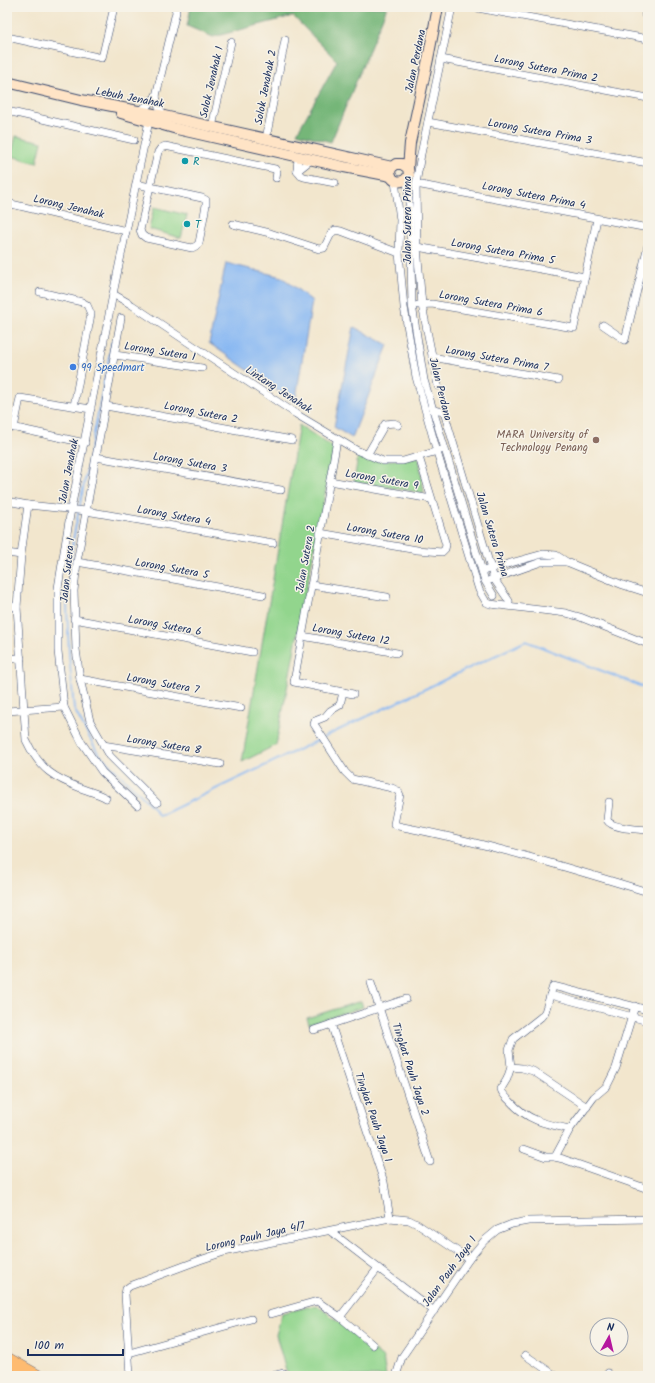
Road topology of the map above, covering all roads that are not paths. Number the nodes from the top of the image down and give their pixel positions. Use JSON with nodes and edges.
{"nodes":[{"id":1,"x":114,"y":7,"type":"edge"},
{"id":2,"x":175,"y":7,"type":"edge"},
{"id":3,"x":438,"y":7,"type":"edge"},
{"id":4,"x":452,"y":7,"type":"edge"},
{"id":5,"x":472,"y":7,"type":"edge"},
{"id":6,"x":7,"y":37,"type":"edge"},
{"id":7,"x":648,"y":39,"type":"edge"},
{"id":8,"x":285,"y":40,"type":"dead end"},
{"id":9,"x":232,"y":42,"type":"dead end"},
{"id":10,"x":441,"y":59,"type":"junction"},
{"id":11,"x":7,"y":82,"type":"edge"},
{"id":12,"x":156,"y":96,"type":"junction"},
{"id":13,"x":648,"y":98,"type":"edge"},
{"id":14,"x":81,"y":100,"type":"junction"},
{"id":15,"x":7,"y":111,"type":"edge"},
{"id":16,"x":138,"y":111,"type":"junction"},
{"id":17,"x":164,"y":116,"type":"junction"},
{"id":18,"x":149,"y":121,"type":"junction"},
{"id":19,"x":428,"y":122,"type":"junction"},
{"id":20,"x":212,"y":127,"type":"junction"},
{"id":21,"x":266,"y":139,"type":"junction"},
{"id":22,"x":134,"y":140,"type":"dead end"},
{"id":23,"x":410,"y":143,"type":"junction"},
{"id":24,"x":298,"y":157,"type":"junction"},
{"id":25,"x":311,"y":160,"type":"junction"},
{"id":26,"x":648,"y":162,"type":"edge"},
{"id":27,"x":408,"y":168,"type":"junction"},
{"id":28,"x":297,"y":171,"type":"junction"},
{"id":29,"x":394,"y":172,"type":"junction"},
{"id":30,"x":276,"y":178,"type":"dead end"},
{"id":31,"x":407,"y":179,"type":"junction"},
{"id":32,"x":336,"y":183,"type":"dead end"},
{"id":33,"x":136,"y":184,"type":"junction"},
{"id":34,"x":416,"y":184,"type":"junction"},
{"id":35,"x":149,"y":186,"type":"junction"},
{"id":36,"x":7,"y":203,"type":"edge"},
{"id":37,"x":597,"y":219,"type":"junction"},
{"id":38,"x":233,"y":224,"type":"dead end"},
{"id":39,"x":648,"y":228,"type":"edge"},
{"id":40,"x":126,"y":231,"type":"junction"},
{"id":41,"x":648,"y":245,"type":"edge"},
{"id":42,"x":417,"y":247,"type":"junction"},
{"id":43,"x":399,"y":253,"type":"junction"},
{"id":44,"x":585,"y":277,"type":"junction"},
{"id":45,"x":40,"y":292,"type":"dead end"},
{"id":46,"x":113,"y":294,"type":"junction"},
{"id":47,"x":422,"y":305,"type":"junction"},
{"id":48,"x":408,"y":306,"type":"junction"},
{"id":49,"x":121,"y":318,"type":"dead end"},
{"id":50,"x":603,"y":325,"type":"dead end"},
{"id":51,"x":115,"y":355,"type":"junction"},
{"id":52,"x":432,"y":357,"type":"junction"},
{"id":53,"x":202,"y":368,"type":"dead end"},
{"id":54,"x":558,"y":380,"type":"dead end"},
{"id":55,"x":438,"y":386,"type":"dead end"},
{"id":56,"x":74,"y":406,"type":"junction"},
{"id":57,"x":106,"y":406,"type":"junction"},
{"id":58,"x":91,"y":410,"type":"junction"},
{"id":59,"x":433,"y":410,"type":"junction"},
{"id":60,"x":398,"y":425,"type":"dead end"},
{"id":61,"x":11,"y":427,"type":"edge"},
{"id":62,"x":292,"y":440,"type":"dead end"},
{"id":63,"x":337,"y":440,"type":"junction"},
{"id":64,"x":85,"y":443,"type":"junction"},
{"id":65,"x":445,"y":449,"type":"junction"},
{"id":66,"x":437,"y":452,"type":"junction"},
{"id":67,"x":367,"y":455,"type":"junction"},
{"id":68,"x":96,"y":457,"type":"junction"},
{"id":69,"x":419,"y":457,"type":"junction"},
{"id":70,"x":330,"y":482,"type":"junction"},
{"id":71,"x":281,"y":490,"type":"dead end"},
{"id":72,"x":431,"y":499,"type":"junction"},
{"id":73,"x":7,"y":500,"type":"edge"},
{"id":74,"x":28,"y":505,"type":"junction"},
{"id":75,"x":71,"y":509,"type":"junction"},
{"id":76,"x":86,"y":511,"type":"junction"},
{"id":77,"x":320,"y":533,"type":"junction"},
{"id":78,"x":273,"y":543,"type":"dead end"},
{"id":79,"x":7,"y":553,"type":"edge"},
{"id":80,"x":21,"y":555,"type":"junction"},
{"id":81,"x":77,"y":562,"type":"junction"},
{"id":82,"x":567,"y":562,"type":"junction"},
{"id":83,"x":491,"y":569,"type":"junction"},
{"id":84,"x":482,"y":572,"type":"junction"},
{"id":85,"x":473,"y":574,"type":"junction"},
{"id":86,"x":494,"y":579,"type":"junction"},
{"id":87,"x":484,"y":582,"type":"junction"},
{"id":88,"x":311,"y":584,"type":"junction"},
{"id":89,"x":476,"y":584,"type":"junction"},
{"id":90,"x":648,"y":593,"type":"edge"},
{"id":91,"x":263,"y":595,"type":"dead end"},
{"id":92,"x":494,"y":596,"type":"dead end"},
{"id":93,"x":387,"y":597,"type":"dead end"},
{"id":94,"x":509,"y":601,"type":"dead end"},
{"id":95,"x":7,"y":605,"type":"edge"},
{"id":96,"x":17,"y":607,"type":"junction"},
{"id":97,"x":74,"y":619,"type":"junction"},
{"id":98,"x":302,"y":636,"type":"junction"},
{"id":99,"x":648,"y":644,"type":"edge"},
{"id":100,"x":252,"y":652,"type":"dead end"},
{"id":101,"x":397,"y":653,"type":"dead end"},
{"id":102,"x":21,"y":658,"type":"junction"},
{"id":103,"x":7,"y":659,"type":"edge"},
{"id":104,"x":80,"y":679,"type":"junction"},
{"id":105,"x":343,"y":692,"type":"junction"},
{"id":106,"x":353,"y":694,"type":"dead end"},
{"id":107,"x":64,"y":706,"type":"junction"},
{"id":108,"x":241,"y":708,"type":"dead end"},
{"id":109,"x":24,"y":710,"type":"junction"},
{"id":110,"x":7,"y":711,"type":"edge"},
{"id":111,"x":103,"y":745,"type":"junction"},
{"id":112,"x":220,"y":764,"type":"dead end"},
{"id":113,"x":106,"y":798,"type":"dead end"},
{"id":114,"x":608,"y":802,"type":"dead end"},
{"id":115,"x":157,"y":803,"type":"dead end"},
{"id":116,"x":137,"y":805,"type":"dead end"},
{"id":117,"x":648,"y":830,"type":"edge"},
{"id":118,"x":648,"y":892,"type":"edge"},
{"id":119,"x":371,"y":983,"type":"dead end"},
{"id":120,"x":550,"y":995,"type":"junction"},
{"id":121,"x":406,"y":999,"type":"dead end"},
{"id":122,"x":635,"y":1006,"type":"junction"},
{"id":123,"x":379,"y":1008,"type":"junction"},
{"id":124,"x":648,"y":1008,"type":"edge"},
{"id":125,"x":632,"y":1016,"type":"junction"},
{"id":126,"x":648,"y":1020,"type":"edge"},
{"id":127,"x":331,"y":1024,"type":"junction"},
{"id":128,"x":314,"y":1030,"type":"dead end"},
{"id":129,"x":511,"y":1067,"type":"junction"},
{"id":130,"x":587,"y":1107,"type":"junction"},
{"id":131,"x":570,"y":1129,"type":"junction"},
{"id":132,"x":524,"y":1149,"type":"dead end"},
{"id":133,"x":555,"y":1157,"type":"junction"},
{"id":134,"x":430,"y":1162,"type":"dead end"},
{"id":135,"x":648,"y":1189,"type":"edge"},
{"id":136,"x":390,"y":1218,"type":"junction"},
{"id":137,"x":648,"y":1219,"type":"edge"},
{"id":138,"x":330,"y":1231,"type":"junction"},
{"id":139,"x":469,"y":1259,"type":"junction"},
{"id":140,"x":378,"y":1268,"type":"junction"},
{"id":141,"x":434,"y":1311,"type":"junction"},
{"id":142,"x":271,"y":1314,"type":"dead end"},
{"id":143,"x":340,"y":1317,"type":"junction"},
{"id":144,"x":251,"y":1319,"type":"dead end"},
{"id":145,"x":374,"y":1345,"type":"dead end"},
{"id":146,"x":129,"y":1353,"type":"junction"},
{"id":147,"x":526,"y":1355,"type":"dead end"},
{"id":148,"x":7,"y":1359,"type":"edge"},
{"id":149,"x":284,"y":1373,"type":"dead end"},
{"id":150,"x":37,"y":1376,"type":"edge"},
{"id":151,"x":130,"y":1376,"type":"edge"},
{"id":152,"x":272,"y":1376,"type":"edge"},
{"id":153,"x":396,"y":1376,"type":"edge"},
{"id":154,"x":556,"y":1376,"type":"edge"}],
"edges":[{"from":1,"to":6,"type":"street"},
{"from":2,"to":12,"type":"street"},
{"from":3,"to":23,"type":"street","name":"Jalan Perdana"},
{"from":4,"to":10,"type":"street","name":"Jalan Sutera Prima"},
{"from":5,"to":7,"type":"street"},
{"from":8,"to":21,"type":"street","name":"Solok Jenahak 2"},
{"from":9,"to":20,"type":"street","name":"Solok Jenahak 1"},
{"from":10,"to":13,"type":"street","name":"Lorong Sutera Prima 2"},
{"from":10,"to":19,"type":"street","name":"Jalan Sutera Prima"},
{"from":11,"to":14,"type":"street"},
{"from":12,"to":16,"type":"street"},
{"from":12,"to":17,"type":"street"},
{"from":14,"to":16,"type":"street","name":"Lebuh Jenahak"},
{"from":14,"to":18,"type":"street","name":"Lebuh Jenahak"},
{"from":15,"to":22,"type":"street"},
{"from":16,"to":17,"type":"street","name":"Lebuh Jenahak"},
{"from":17,"to":20,"type":"street","name":"Lebuh Jenahak"},
{"from":18,"to":24,"type":"street","name":"Lebuh Jenahak"},
{"from":18,"to":33,"type":"street","name":"Jalan Jenahak"},
{"from":19,"to":26,"type":"street","name":"Lorong Sutera Prima 3"},
{"from":19,"to":34,"type":"street","name":"Jalan Sutera Prima"},
{"from":20,"to":21,"type":"street","name":"Lebuh Jenahak"},
{"from":21,"to":29,"type":"street","name":"Lebuh Jenahak"},
{"from":23,"to":27,"type":"street","name":"Jalan Perdana"},
{"from":23,"to":29,"type":"street","name":"Jalan Perdana"},
{"from":24,"to":25,"type":"street","name":"Lebuh Jenahak"},
{"from":24,"to":28,"type":"street"},
{"from":25,"to":28,"type":"street"},
{"from":25,"to":29,"type":"street","name":"Lebuh Jenahak"},
{"from":27,"to":29,"type":"street"},
{"from":27,"to":31,"type":"street","name":"Jalan Perdana"},
{"from":28,"to":32,"type":"street"},
{"from":29,"to":31,"type":"street"},
{"from":29,"to":43,"type":"street","name":"Jalan Perdana"},
{"from":30,"to":35,"type":"street"},
{"from":31,"to":48,"type":"street","name":"Jalan Perdana"},
{"from":33,"to":35,"type":"street"},
{"from":33,"to":40,"type":"street","name":"Jalan Jenahak"},
{"from":34,"to":37,"type":"street","name":"Lorong Sutera Prima 4"},
{"from":34,"to":42,"type":"street","name":"Jalan Sutera Prima"},
{"from":35,"to":35,"type":"street"},
{"from":36,"to":40,"type":"street","name":"Lorong Jenahak"},
{"from":37,"to":39,"type":"street","name":"Lorong Sutera Prima 4"},
{"from":37,"to":44,"type":"street"},
{"from":38,"to":43,"type":"street"},
{"from":40,"to":46,"type":"street","name":"Jalan Jenahak"},
{"from":41,"to":50,"type":"street"},
{"from":42,"to":44,"type":"street","name":"Lorong Sutera Prima 5"},
{"from":42,"to":47,"type":"street","name":"Jalan Sutera Prima"},
{"from":43,"to":48,"type":"street","name":"Jalan Perdana"},
{"from":44,"to":47,"type":"street","name":"Lorong Sutera Prima 6"},
{"from":45,"to":56,"type":"street"},
{"from":46,"to":58,"type":"street","name":"Jalan Jenahak"},
{"from":46,"to":63,"type":"street","name":"Lintang Jenahak"},
{"from":47,"to":48,"type":"street","name":"Lorong Sutera Prima 6"},
{"from":47,"to":52,"type":"street","name":"Jalan Sutera Prima"},
{"from":48,"to":59,"type":"street","name":"Jalan Perdana"},
{"from":48,"to":66,"type":"street","name":"Jalan Perdana"},
{"from":49,"to":51,"type":"street","name":"Jalan Sutera 1"},
{"from":51,"to":53,"type":"street","name":"Lorong Sutera 1"},
{"from":51,"to":57,"type":"street","name":"Jalan Sutera 1"},
{"from":52,"to":54,"type":"street","name":"Lorong Sutera Prima 7"},
{"from":52,"to":55,"type":"street","name":"Jalan Sutera Prima"},
{"from":56,"to":58,"type":"street"},
{"from":56,"to":61,"type":"street"},
{"from":57,"to":62,"type":"street","name":"Lorong Sutera 2"},
{"from":57,"to":68,"type":"street","name":"Jalan Sutera 1"},
{"from":58,"to":64,"type":"street","name":"Jalan Jenahak"},
{"from":59,"to":65,"type":"street","name":"Jalan Perdana"},
{"from":59,"to":83,"type":"street","name":"Jalan Sutera Prima"},
{"from":60,"to":67,"type":"street"},
{"from":61,"to":64,"type":"street"},
{"from":63,"to":67,"type":"street","name":"Lintang Jenahak"},
{"from":63,"to":70,"type":"street","name":"Jalan Sutera 2"},
{"from":64,"to":75,"type":"street","name":"Jalan Jenahak"},
{"from":65,"to":66,"type":"street","name":"Lintang Jenahak"},
{"from":65,"to":84,"type":"street","name":"Jalan Perdana"},
{"from":66,"to":69,"type":"street","name":"Lintang Jenahak"},
{"from":66,"to":85,"type":"street","name":"Jalan Perdana"},
{"from":67,"to":69,"type":"street","name":"Lintang Jenahak"},
{"from":68,"to":71,"type":"street","name":"Lorong Sutera 3"},
{"from":68,"to":76,"type":"street","name":"Jalan Sutera 1"},
{"from":69,"to":72,"type":"street"},
{"from":70,"to":72,"type":"street","name":"Lorong Sutera 9"},
{"from":70,"to":77,"type":"street","name":"Jalan Sutera 2"},
{"from":72,"to":77,"type":"street","name":"Lorong Sutera 10"},
{"from":73,"to":74,"type":"street","name":"Lorong Sutera 4"},
{"from":74,"to":75,"type":"street","name":"Lorong Sutera 4"},
{"from":74,"to":80,"type":"street"},
{"from":75,"to":76,"type":"street","name":"Lorong Sutera 4"},
{"from":75,"to":107,"type":"street","name":"Jalan Jenahak"},
{"from":76,"to":78,"type":"street","name":"Lorong Sutera 4"},
{"from":76,"to":81,"type":"street","name":"Jalan Sutera 1"},
{"from":77,"to":88,"type":"street","name":"Jalan Sutera 2"},
{"from":79,"to":80,"type":"street"},
{"from":80,"to":96,"type":"street"},
{"from":81,"to":91,"type":"street","name":"Lorong Sutera 5"},
{"from":81,"to":97,"type":"street","name":"Jalan Sutera 1"},
{"from":82,"to":83,"type":"street"},
{"from":82,"to":86,"type":"street"},
{"from":82,"to":90,"type":"street"},
{"from":83,"to":84,"type":"street"},
{"from":83,"to":86,"type":"street","name":"Jalan Sutera Prima"},
{"from":84,"to":85,"type":"street"},
{"from":84,"to":87,"type":"street","name":"Jalan Perdana"},
{"from":85,"to":89,"type":"street","name":"Jalan Perdana"},
{"from":86,"to":87,"type":"street"},
{"from":86,"to":94,"type":"street","name":"Jalan Sutera Prima"},
{"from":87,"to":89,"type":"street"},
{"from":87,"to":92,"type":"street","name":"Jalan Perdana"},
{"from":88,"to":93,"type":"street"},
{"from":88,"to":98,"type":"street","name":"Jalan Sutera 2"},
{"from":89,"to":99,"type":"street","name":"Jalan Perdana"},
{"from":95,"to":96,"type":"street"},
{"from":96,"to":102,"type":"street"},
{"from":97,"to":100,"type":"street","name":"Lorong Sutera 6"},
{"from":97,"to":104,"type":"street","name":"Jalan Sutera 1"},
{"from":98,"to":101,"type":"street","name":"Lorong Sutera 12"},
{"from":98,"to":105,"type":"street","name":"Jalan Sutera 2"},
{"from":102,"to":103,"type":"street"},
{"from":102,"to":109,"type":"street"},
{"from":104,"to":108,"type":"street","name":"Lorong Sutera 7"},
{"from":104,"to":111,"type":"street","name":"Jalan Sutera 1"},
{"from":105,"to":106,"type":"street"},
{"from":105,"to":118,"type":"street"},
{"from":107,"to":109,"type":"street"},
{"from":107,"to":116,"type":"street","name":"Jalan Jenahak"},
{"from":109,"to":110,"type":"street"},
{"from":109,"to":113,"type":"street"},
{"from":111,"to":112,"type":"street","name":"Lorong Sutera 8"},
{"from":111,"to":115,"type":"street","name":"Jalan Sutera 1"},
{"from":114,"to":117,"type":"street"},
{"from":119,"to":123,"type":"street","name":"Tingkat Pauh Jaya 2"},
{"from":120,"to":122,"type":"street"},
{"from":120,"to":125,"type":"street"},
{"from":120,"to":129,"type":"street"},
{"from":121,"to":123,"type":"street"},
{"from":122,"to":124,"type":"street"},
{"from":122,"to":125,"type":"street"},
{"from":123,"to":127,"type":"street"},
{"from":123,"to":134,"type":"street","name":"Tingkat Pauh Jaya 2"},
{"from":125,"to":126,"type":"street"},
{"from":125,"to":130,"type":"street"},
{"from":127,"to":128,"type":"street"},
{"from":127,"to":136,"type":"street","name":"Tingkat Pauh Jaya 1"},
{"from":129,"to":130,"type":"street"},
{"from":129,"to":131,"type":"street"},
{"from":130,"to":131,"type":"street"},
{"from":131,"to":133,"type":"street"},
{"from":132,"to":133,"type":"street"},
{"from":133,"to":135,"type":"street"},
{"from":136,"to":138,"type":"street","name":"Lorong Pauh Jaya 4/7"},
{"from":136,"to":139,"type":"street","name":"Lorong Pauh Jaya 4/7"},
{"from":137,"to":139,"type":"street","name":"Jalan Pauh Jaya 1"},
{"from":138,"to":140,"type":"street"},
{"from":138,"to":146,"type":"street","name":"Lorong Pauh Jaya 4/7"},
{"from":139,"to":141,"type":"street","name":"Jalan Pauh Jaya 1"},
{"from":140,"to":141,"type":"street"},
{"from":140,"to":143,"type":"street"},
{"from":141,"to":153,"type":"street","name":"Jalan Pauh Jaya 1"},
{"from":142,"to":143,"type":"street"},
{"from":143,"to":145,"type":"street"},
{"from":144,"to":146,"type":"street"},
{"from":146,"to":151,"type":"street","name":"Lorong Pauh Jaya 4/7"},
{"from":147,"to":154,"type":"street"},
{"from":148,"to":150,"type":"highway"},
{"from":149,"to":152,"type":"street"}]}
